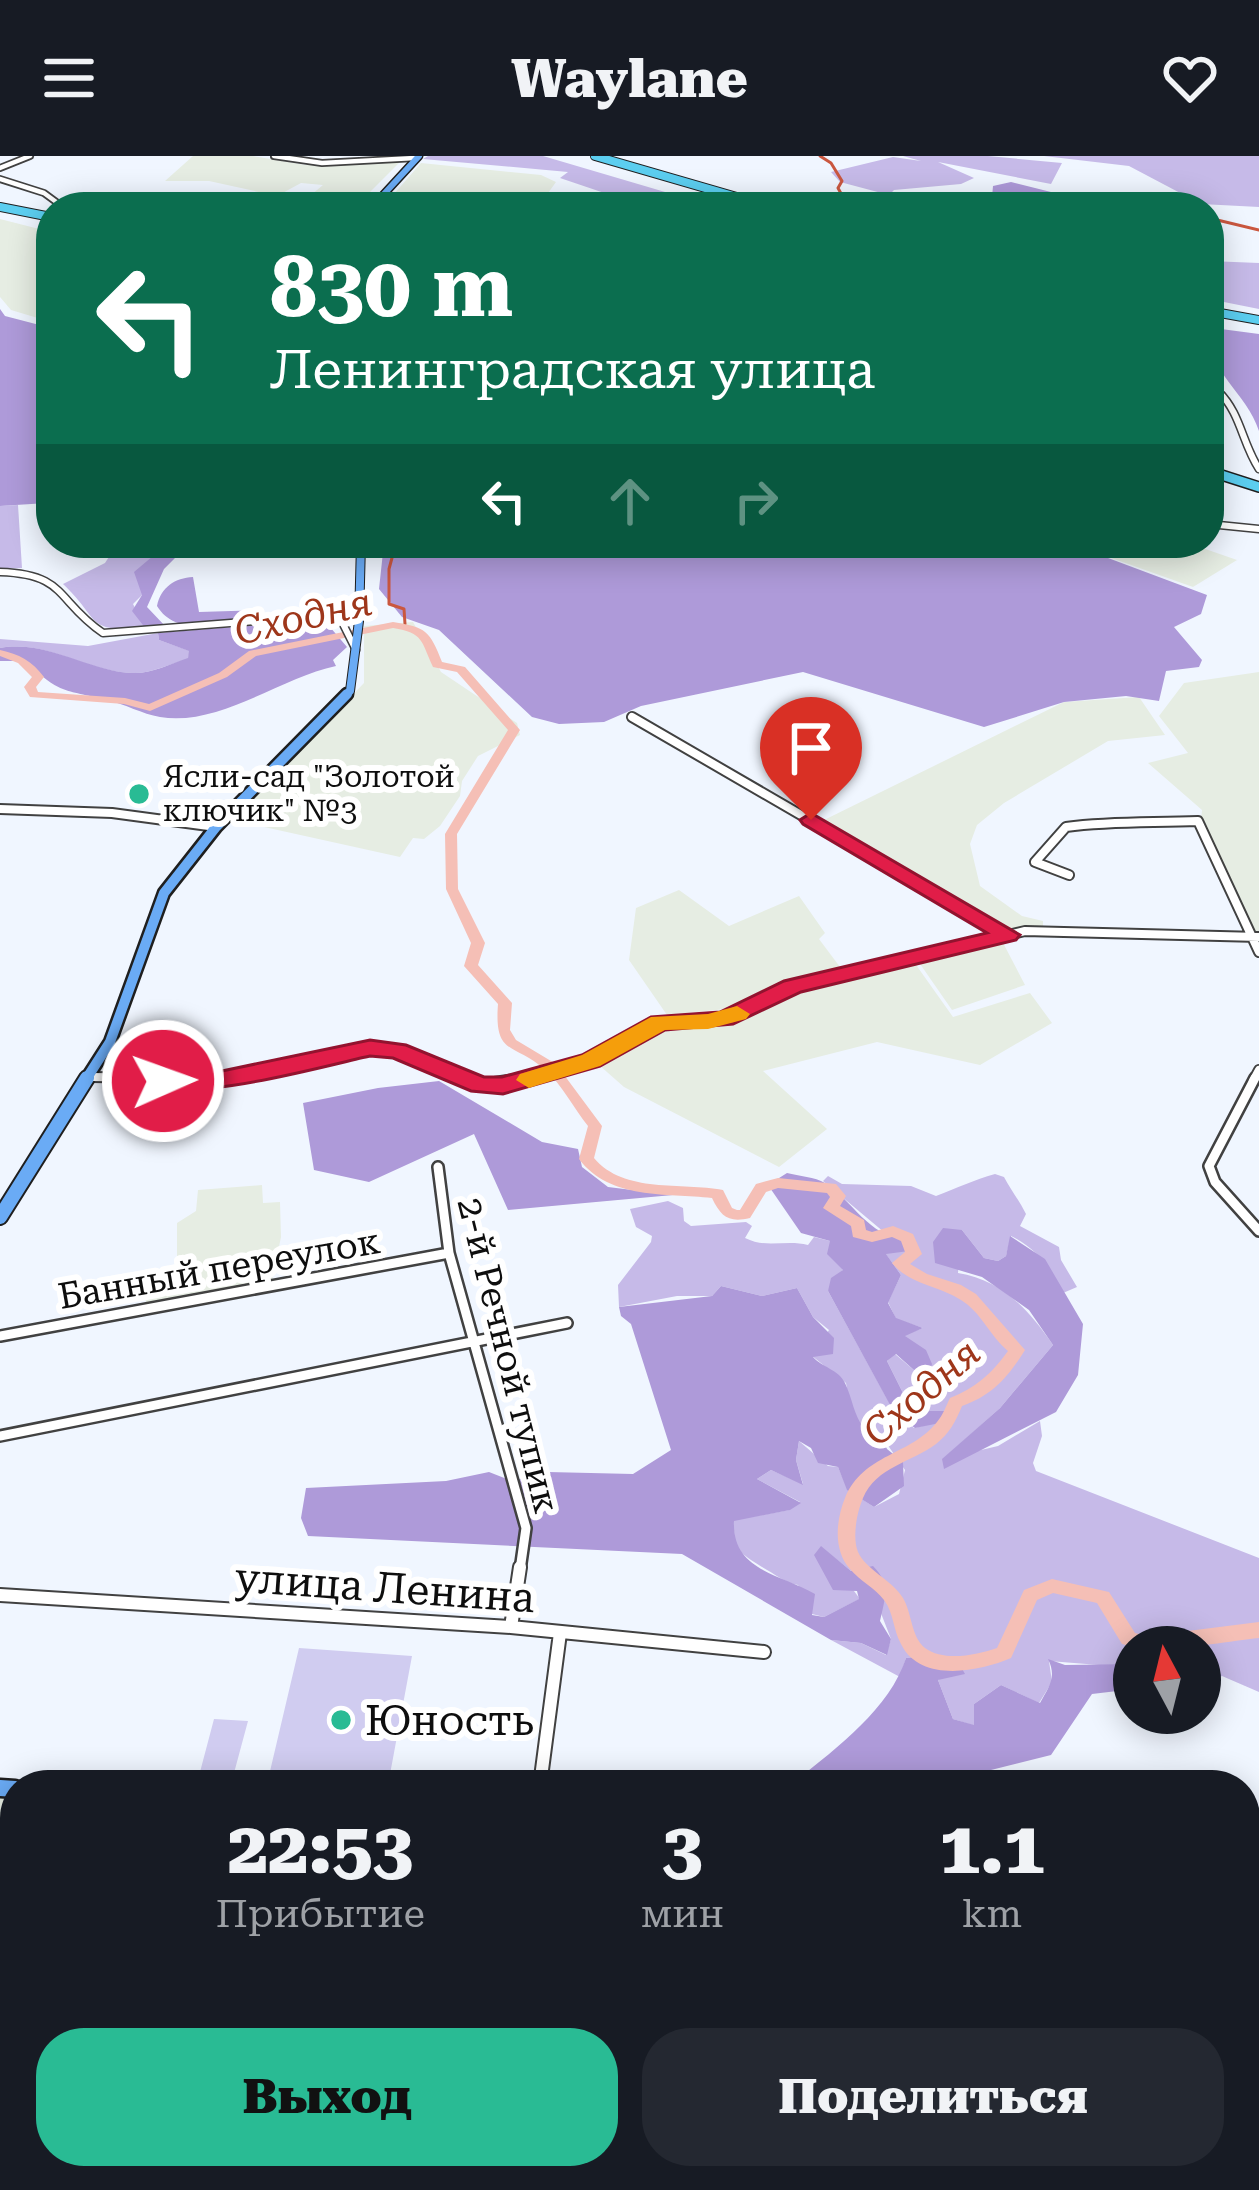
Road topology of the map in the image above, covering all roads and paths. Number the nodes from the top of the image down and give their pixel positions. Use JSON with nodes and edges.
{"nodes":[{"id":1,"x":30,"y":156,"type":"edge"},
{"id":2,"x":274,"y":156,"type":"edge"},
{"id":3,"x":580,"y":156,"type":"edge"},
{"id":4,"x":595,"y":156,"type":"edge"},
{"id":5,"x":417,"y":157,"type":"edge"},
{"id":6,"x":0,"y":168,"type":"edge"},
{"id":7,"x":0,"y":179,"type":"edge"},
{"id":8,"x":41,"y":192,"type":"edge"},
{"id":9,"x":386,"y":192,"type":"edge"},
{"id":10,"x":704,"y":192,"type":"edge"},
{"id":11,"x":719,"y":192,"type":"edge"},
{"id":12,"x":0,"y":206,"type":"edge"},
{"id":13,"x":36,"y":213,"type":"edge"},
{"id":14,"x":1224,"y":316,"type":"edge"},
{"id":15,"x":1259,"y":322,"type":"edge"},
{"id":16,"x":1224,"y":397,"type":"edge"},
{"id":17,"x":1259,"y":469,"type":"edge"},
{"id":18,"x":1224,"y":478,"type":"edge"},
{"id":19,"x":1259,"y":489,"type":"edge"},
{"id":20,"x":1224,"y":526,"type":"edge"},
{"id":21,"x":1259,"y":530,"type":"edge"},
{"id":22,"x":361,"y":558,"type":"edge"},
{"id":23,"x":0,"y":572,"type":"edge"},
{"id":24,"x":353,"y":640,"type":"junction"},
{"id":25,"x":632,"y":717,"type":"dead end"},
{"id":26,"x":0,"y":809,"type":"edge"},
{"id":27,"x":216,"y":827,"type":"junction"},
{"id":28,"x":1069,"y":875,"type":"dead end"},
{"id":29,"x":1008,"y":935,"type":"junction"},
{"id":30,"x":1254,"y":936,"type":"edge"},
{"id":31,"x":1259,"y":951,"type":"edge"},
{"id":32,"x":1259,"y":1070,"type":"edge"},
{"id":33,"x":92,"y":1076,"type":"junction"},
{"id":34,"x":438,"y":1167,"type":"dead end"},
{"id":35,"x":0,"y":1217,"type":"edge"},
{"id":36,"x":1259,"y":1231,"type":"edge"},
{"id":37,"x":448,"y":1253,"type":"junction"},
{"id":38,"x":567,"y":1323,"type":"dead end"},
{"id":39,"x":0,"y":1336,"type":"edge"},
{"id":40,"x":473,"y":1345,"type":"junction"},
{"id":41,"x":0,"y":1436,"type":"edge"},
{"id":42,"x":0,"y":1595,"type":"edge"},
{"id":43,"x":512,"y":1628,"type":"junction"},
{"id":44,"x":560,"y":1633,"type":"junction"},
{"id":45,"x":764,"y":1652,"type":"dead end"},
{"id":46,"x":542,"y":1770,"type":"edge"}],
"edges":[{"from":1,"to":6,"type":"street"},
{"from":2,"to":5,"type":"street"},
{"from":3,"to":10,"type":"highway"},
{"from":4,"to":11,"type":"highway"},
{"from":5,"to":9,"type":"main road"},
{"from":7,"to":8,"type":"street"},
{"from":12,"to":13,"type":"highway"},
{"from":14,"to":15,"type":"highway"},
{"from":16,"to":17,"type":"street"},
{"from":18,"to":19,"type":"highway"},
{"from":20,"to":21,"type":"street"},
{"from":22,"to":24,"type":"main road"},
{"from":23,"to":24,"type":"street"},
{"from":24,"to":27,"type":"main road"},
{"from":25,"to":29,"type":"street"},
{"from":26,"to":27,"type":"street"},
{"from":27,"to":33,"type":"main road"},
{"from":28,"to":30,"type":"street"},
{"from":29,"to":30,"type":"street"},
{"from":29,"to":33,"type":"street"},
{"from":30,"to":31,"type":"street"},
{"from":32,"to":36,"type":"street"},
{"from":33,"to":35,"type":"main road"},
{"from":34,"to":37,"type":"street","name":"2-й Речной тупик"},
{"from":37,"to":39,"type":"street","name":"Банный переулок"},
{"from":37,"to":40,"type":"street","name":"2-й Речной тупик"},
{"from":38,"to":40,"type":"street"},
{"from":40,"to":41,"type":"street"},
{"from":40,"to":43,"type":"street","name":"2-й Речной тупик"},
{"from":42,"to":43,"type":"street","name":"улица Ленина"},
{"from":43,"to":44,"type":"street","name":"улица Ленина"},
{"from":44,"to":45,"type":"street","name":"улица Ленина"},
{"from":44,"to":46,"type":"street"}]}
